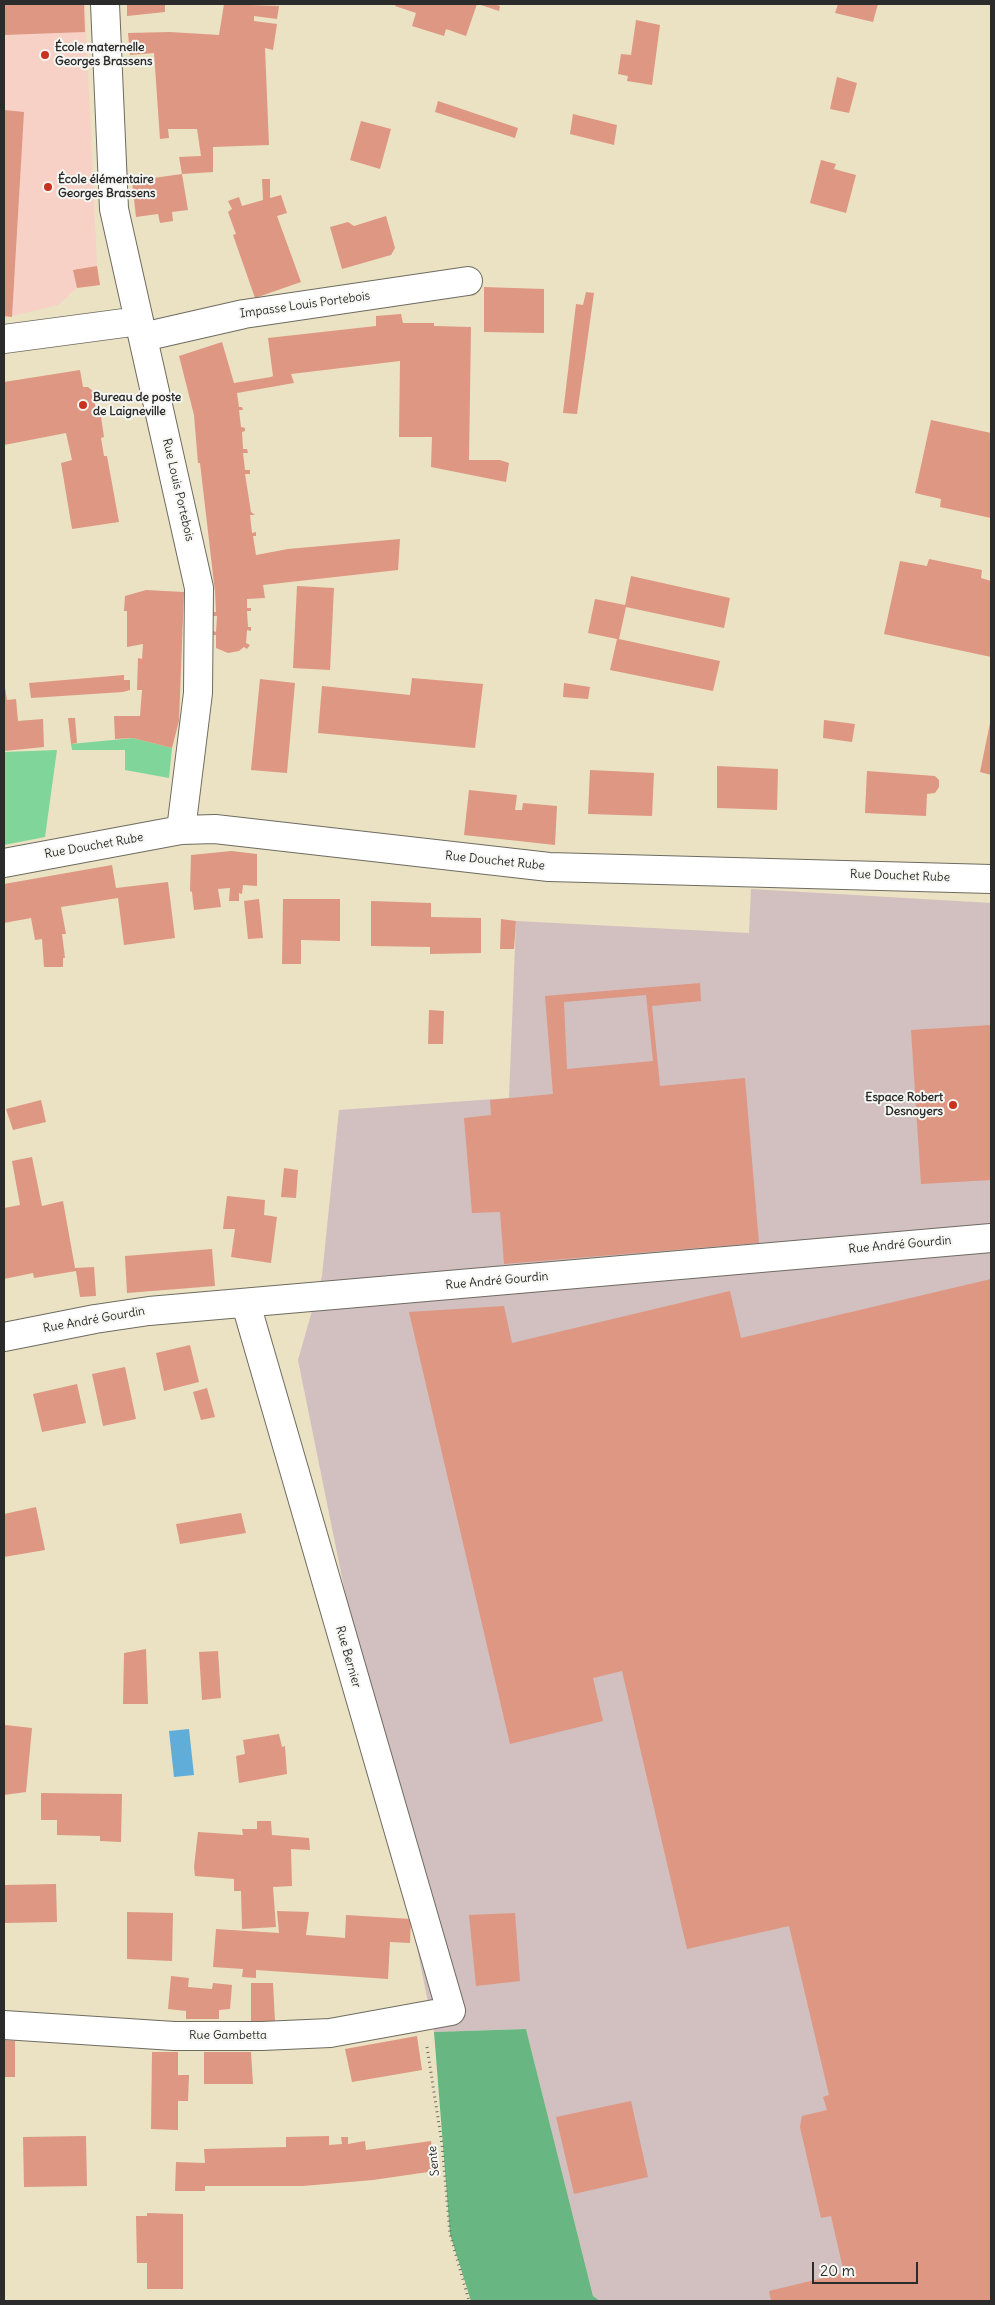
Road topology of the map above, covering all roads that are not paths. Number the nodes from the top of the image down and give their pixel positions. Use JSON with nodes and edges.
{"nodes":[{"id":1,"x":105,"y":4,"type":"edge"},
{"id":2,"x":468,"y":281,"type":"dead end"},
{"id":3,"x":141,"y":329,"type":"junction"},
{"id":4,"x":4,"y":339,"type":"edge"},
{"id":5,"x":181,"y":830,"type":"junction"},
{"id":6,"x":4,"y":863,"type":"edge"},
{"id":7,"x":991,"y":879,"type":"edge"},
{"id":8,"x":991,"y":1238,"type":"edge"},
{"id":9,"x":246,"y":1304,"type":"junction"},
{"id":10,"x":4,"y":1337,"type":"edge"},
{"id":11,"x":450,"y":2011,"type":"joint"},
{"id":12,"x":4,"y":2024,"type":"edge"}],
"edges":[{"from":1,"to":3,"type":"street","name":"Rue Louis Portebois"},
{"from":2,"to":3,"type":"street","name":"Impasse Louis Portebois"},
{"from":3,"to":4,"type":"street","name":"Impasse Louis Portebois"},
{"from":3,"to":5,"type":"street","name":"Rue Louis Portebois"},
{"from":5,"to":6,"type":"street","name":"Rue Douchet Rube"},
{"from":5,"to":7,"type":"street","name":"Rue Douchet Rube"},
{"from":8,"to":9,"type":"street","name":"Rue André Gourdin"},
{"from":9,"to":10,"type":"street","name":"Rue André Gourdin"},
{"from":9,"to":11,"type":"street","name":"Rue Bernier"},
{"from":11,"to":12,"type":"street","name":"Rue Gambetta"}]}
